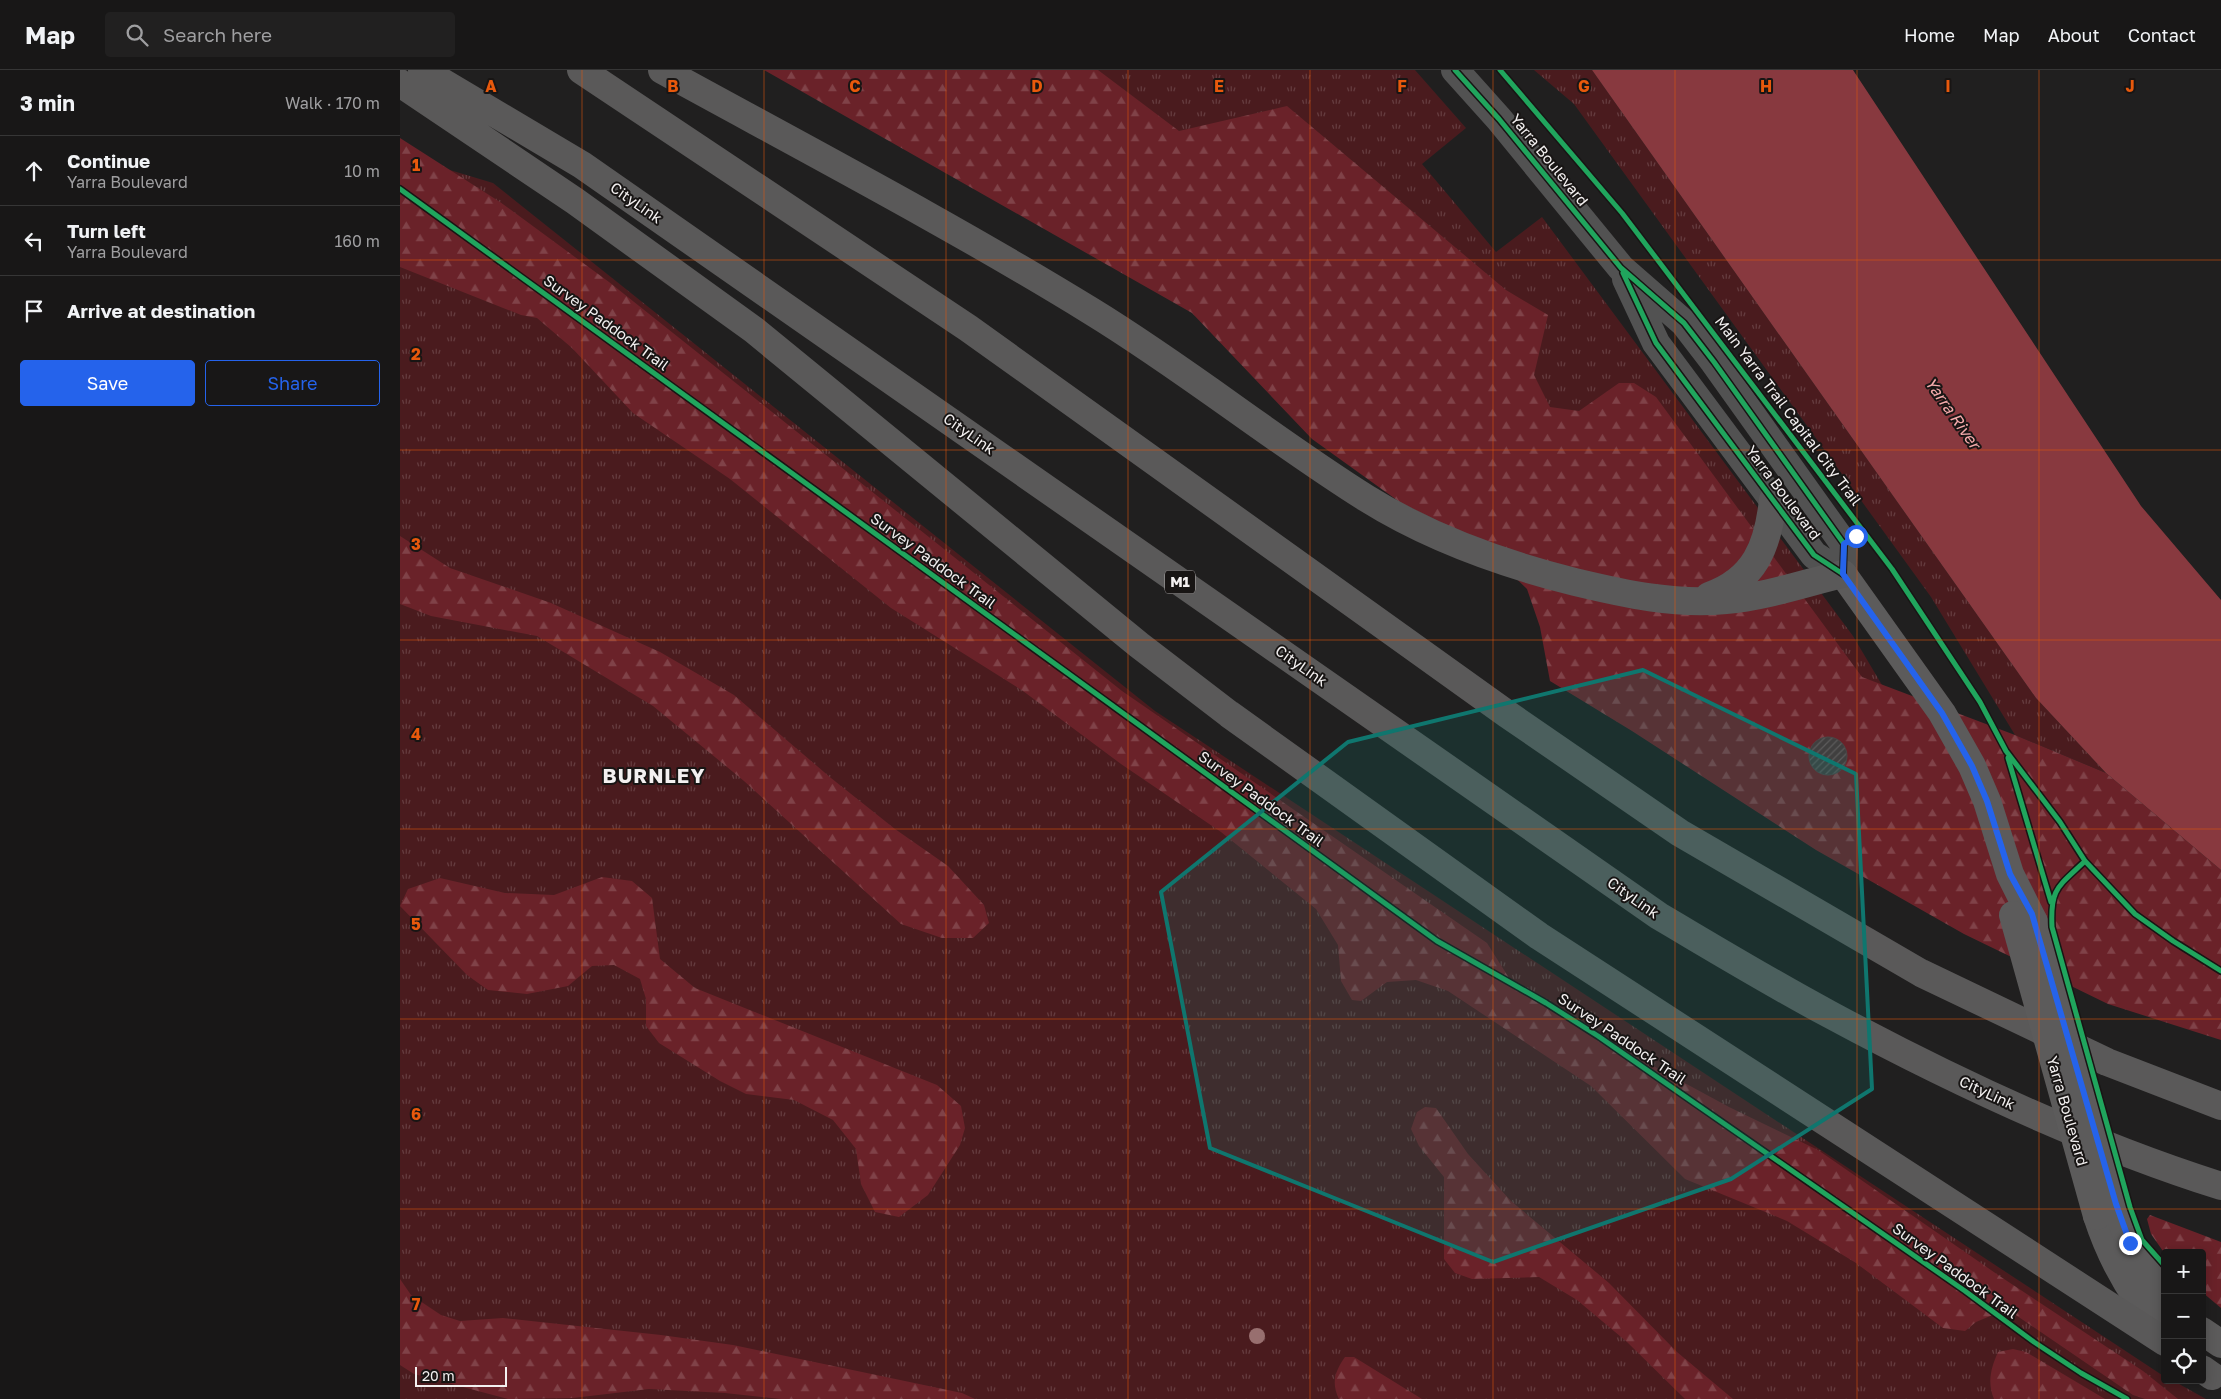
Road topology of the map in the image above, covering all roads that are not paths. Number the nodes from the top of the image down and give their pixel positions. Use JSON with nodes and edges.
{"nodes":[{"id":1,"x":422,"y":70,"type":"edge"},
{"id":2,"x":581,"y":70,"type":"edge"},
{"id":3,"x":662,"y":70,"type":"edge"},
{"id":4,"x":1455,"y":70,"type":"edge"},
{"id":5,"x":400,"y":83,"type":"edge"},
{"id":6,"x":1621,"y":268,"type":"junction"},
{"id":7,"x":1773,"y":500,"type":"junction"},
{"id":8,"x":1843,"y":574,"type":"junction"},
{"id":9,"x":1693,"y":602,"type":"junction"},
{"id":10,"x":2024,"y":919,"type":"junction"},
{"id":11,"x":2221,"y":1106,"type":"edge"},
{"id":12,"x":2221,"y":1186,"type":"edge"},
{"id":13,"x":2161,"y":1289,"type":"edge"},
{"id":14,"x":2161,"y":1327,"type":"edge"},
{"id":15,"x":2206,"y":1333,"type":"edge"},
{"id":16,"x":2161,"y":1339,"type":"edge"},
{"id":17,"x":2221,"y":1344,"type":"edge"}],
"edges":[{"from":1,"to":12,"type":"highway","name":"CityLink","number":"M1"},
{"from":2,"to":11,"type":"highway"},
{"from":3,"to":9,"type":"highway"},
{"from":4,"to":6,"type":"street","name":"Yarra Boulevard"},
{"from":5,"to":16,"type":"highway"},
{"from":6,"to":7,"type":"street","name":"Yarra Boulevard"},
{"from":6,"to":8,"type":"street","name":"Yarra Boulevard"},
{"from":7,"to":8,"type":"street","name":"Yarra Boulevard"},
{"from":7,"to":9,"type":"highway"},
{"from":8,"to":9,"type":"highway"},
{"from":8,"to":10,"type":"main road","name":"Yarra Boulevard"},
{"from":10,"to":13,"type":"main road","name":"Yarra Boulevard","bridge":true},
{"from":10,"to":14,"type":"main road","name":"Yarra Boulevard","bridge":true},
{"from":15,"to":17,"type":"main road"}]}
